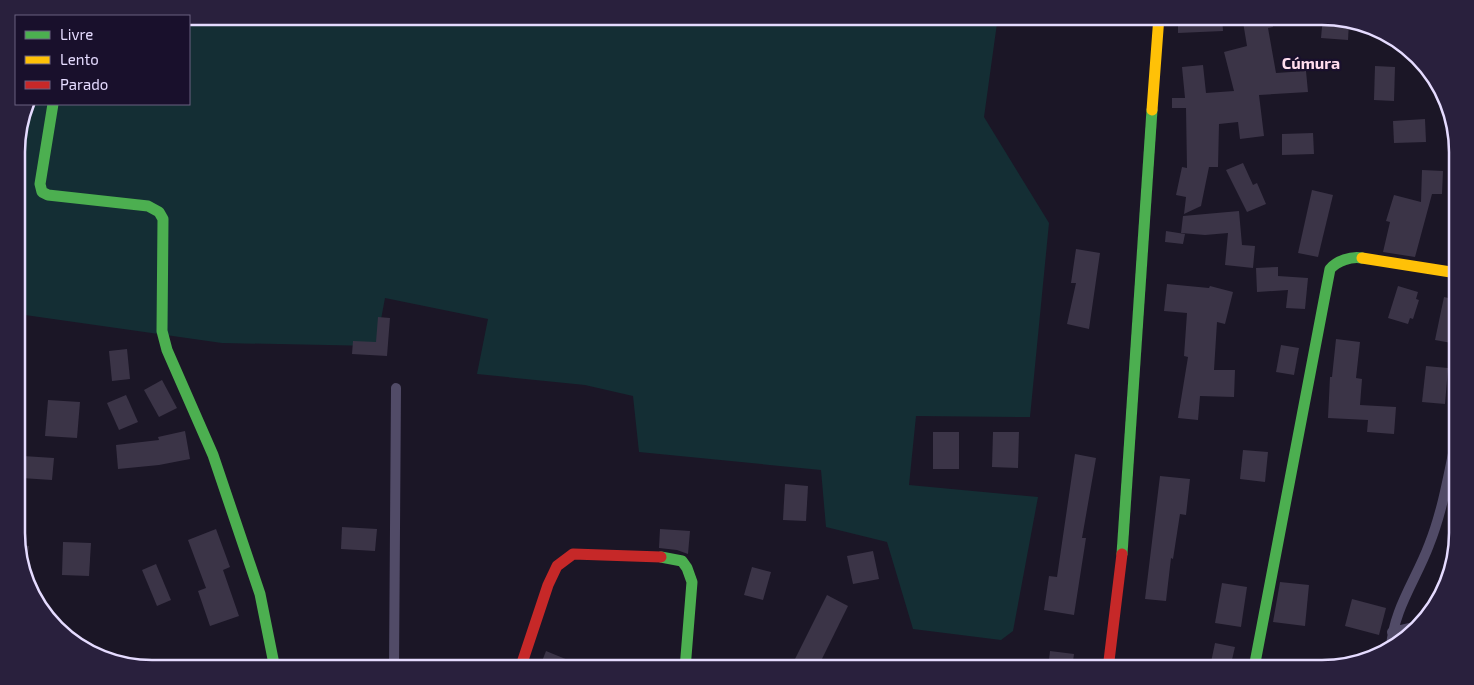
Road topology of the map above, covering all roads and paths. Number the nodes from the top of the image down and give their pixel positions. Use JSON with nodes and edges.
{"nodes":[{"id":1,"x":1158,"y":25,"type":"edge"},
{"id":2,"x":53,"y":105,"type":"edge"},
{"id":3,"x":1449,"y":272,"type":"edge"},
{"id":4,"x":396,"y":388,"type":"dead end"},
{"id":5,"x":1449,"y":474,"type":"edge"},
{"id":6,"x":1405,"y":629,"type":"edge"},
{"id":7,"x":1392,"y":632,"type":"junction"},
{"id":8,"x":1392,"y":640,"type":"edge"},
{"id":9,"x":273,"y":660,"type":"edge"},
{"id":10,"x":394,"y":660,"type":"edge"},
{"id":11,"x":523,"y":660,"type":"edge"},
{"id":12,"x":686,"y":660,"type":"edge"},
{"id":13,"x":1109,"y":660,"type":"edge"},
{"id":14,"x":1256,"y":660,"type":"edge"}],
"edges":[{"from":1,"to":13,"type":"street"},
{"from":2,"to":9,"type":"street"},
{"from":3,"to":14,"type":"street"},
{"from":4,"to":10,"type":"street"},
{"from":5,"to":7,"type":"street"},
{"from":6,"to":7,"type":"street"},
{"from":7,"to":8,"type":"street"},
{"from":11,"to":12,"type":"street"}]}
